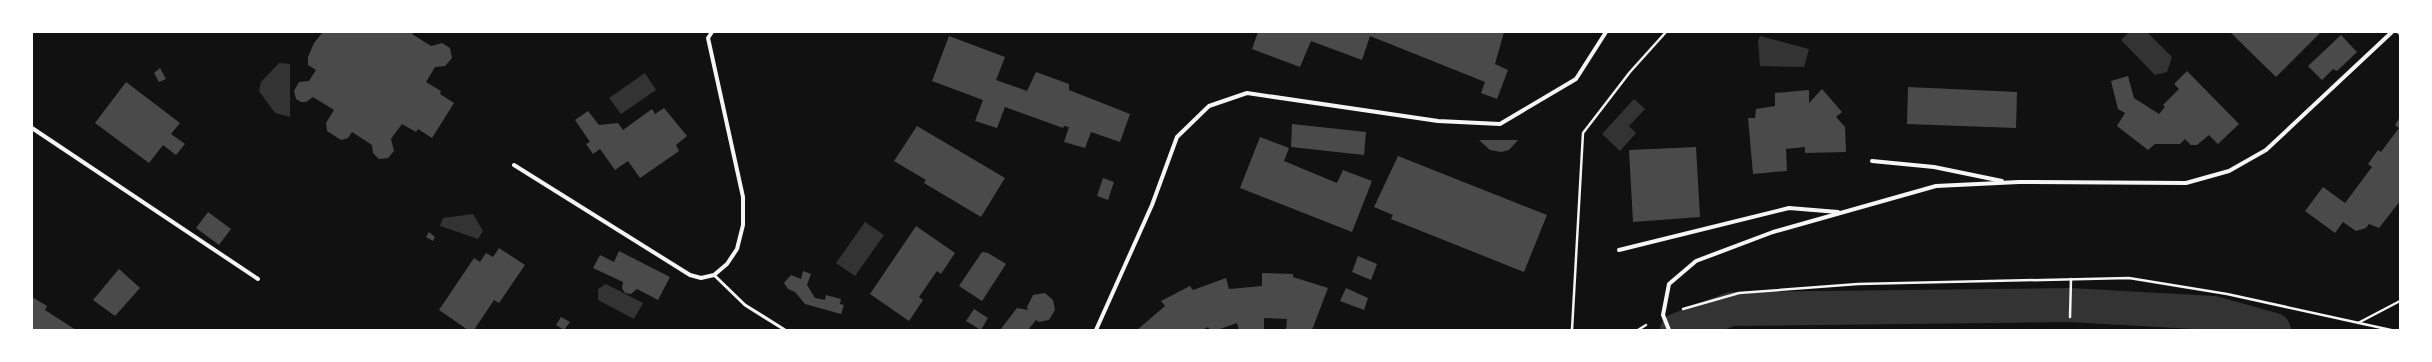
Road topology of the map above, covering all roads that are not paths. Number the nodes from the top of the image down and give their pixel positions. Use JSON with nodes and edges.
{"nodes":[{"id":1,"x":712,"y":32,"type":"edge"},
{"id":2,"x":1606,"y":32,"type":"edge"},
{"id":3,"x":2392,"y":32,"type":"edge"},
{"id":4,"x":32,"y":128,"type":"edge"},
{"id":5,"x":1872,"y":162,"type":"dead end"},
{"id":6,"x":514,"y":165,"type":"dead end"},
{"id":7,"x":2008,"y":182,"type":"junction"},
{"id":8,"x":1842,"y":213,"type":"junction"},
{"id":9,"x":1619,"y":250,"type":"dead end"},
{"id":10,"x":714,"y":275,"type":"junction"},
{"id":11,"x":258,"y":278,"type":"dead end"},
{"id":12,"x":784,"y":330,"type":"edge"},
{"id":13,"x":1096,"y":330,"type":"edge"},
{"id":14,"x":1669,"y":330,"type":"edge"}],
"edges":[{"from":1,"to":10,"type":"street"},
{"from":2,"to":13,"type":"street"},
{"from":3,"to":7,"type":"street"},
{"from":4,"to":11,"type":"street"},
{"from":5,"to":7,"type":"street"},
{"from":6,"to":10,"type":"street"},
{"from":7,"to":8,"type":"street"},
{"from":8,"to":9,"type":"street"},
{"from":8,"to":14,"type":"street"},
{"from":10,"to":12,"type":"lane"}]}
